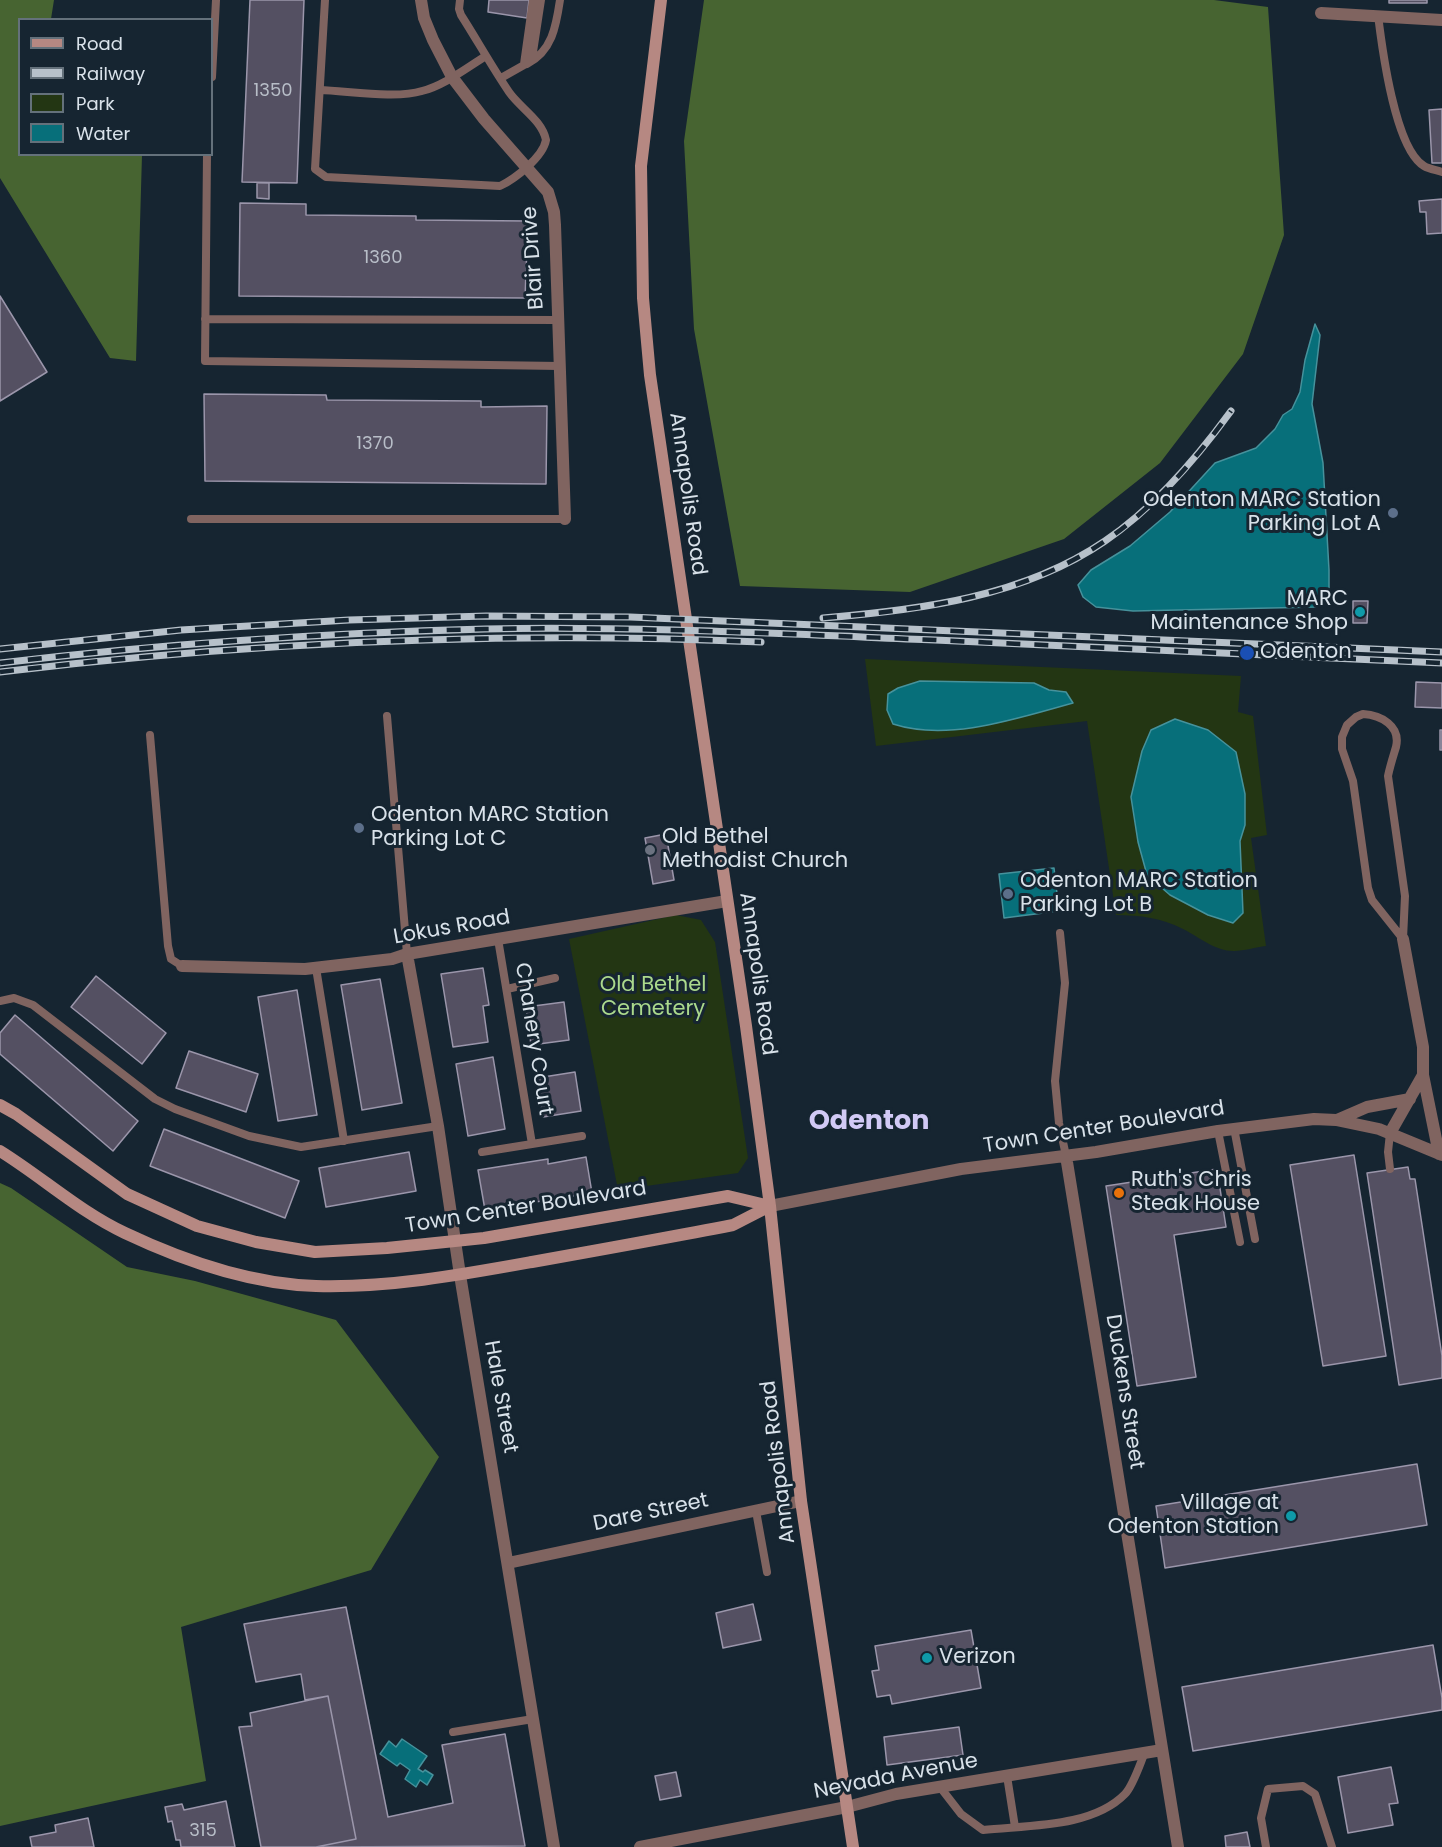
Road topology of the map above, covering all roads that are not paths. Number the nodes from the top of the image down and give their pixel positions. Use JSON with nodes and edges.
{"nodes":[{"id":1,"x":216,"y":0,"type":"edge"},
{"id":2,"x":325,"y":0,"type":"edge"},
{"id":3,"x":421,"y":0,"type":"edge"},
{"id":4,"x":460,"y":0,"type":"edge"},
{"id":5,"x":533,"y":0,"type":"edge"},
{"id":6,"x":541,"y":0,"type":"edge"},
{"id":7,"x":560,"y":0,"type":"edge"},
{"id":8,"x":654,"y":0,"type":"edge"},
{"id":9,"x":661,"y":0,"type":"edge"},
{"id":10,"x":1347,"y":0,"type":"edge"},
{"id":11,"x":1321,"y":13,"type":"dead end"},
{"id":12,"x":1348,"y":14,"type":"junction"},
{"id":13,"x":1378,"y":15,"type":"junction"},
{"id":14,"x":659,"y":20,"type":"junction"},
{"id":15,"x":1442,"y":20,"type":"edge"},
{"id":16,"x":486,"y":56,"type":"junction"},
{"id":17,"x":213,"y":58,"type":"edge"},
{"id":18,"x":521,"y":67,"type":"junction"},
{"id":19,"x":452,"y":77,"type":"junction"},
{"id":20,"x":501,"y":78,"type":"junction"},
{"id":21,"x":320,"y":90,"type":"junction"},
{"id":22,"x":207,"y":156,"type":"edge"},
{"id":23,"x":526,"y":167,"type":"junction"},
{"id":24,"x":1442,"y":172,"type":"edge"},
{"id":25,"x":205,"y":319,"type":"junction"},
{"id":26,"x":558,"y":320,"type":"junction"},
{"id":27,"x":560,"y":366,"type":"junction"},
{"id":28,"x":191,"y":519,"type":"dead end"},
{"id":29,"x":565,"y":519,"type":"joint"},
{"id":30,"x":387,"y":716,"type":"dead end"},
{"id":31,"x":150,"y":735,"type":"dead end"},
{"id":32,"x":727,"y":901,"type":"junction"},
{"id":33,"x":1060,"y":933,"type":"dead end"},
{"id":34,"x":498,"y":939,"type":"junction"},
{"id":35,"x":1403,"y":939,"type":"junction"},
{"id":36,"x":407,"y":954,"type":"junction"},
{"id":37,"x":182,"y":966,"type":"joint"},
{"id":38,"x":316,"y":968,"type":"junction"},
{"id":39,"x":555,"y":978,"type":"dead end"},
{"id":40,"x":507,"y":989,"type":"junction"},
{"id":41,"x":0,"y":1001,"type":"edge"},
{"id":42,"x":1423,"y":1076,"type":"junction"},
{"id":43,"x":1410,"y":1099,"type":"junction"},
{"id":44,"x":0,"y":1105,"type":"edge"},
{"id":45,"x":1336,"y":1120,"type":"junction"},
{"id":46,"x":438,"y":1126,"type":"junction"},
{"id":47,"x":1234,"y":1128,"type":"junction"},
{"id":48,"x":1218,"y":1131,"type":"junction"},
{"id":49,"x":1390,"y":1133,"type":"junction"},
{"id":50,"x":582,"y":1136,"type":"dead end"},
{"id":51,"x":344,"y":1141,"type":"junction"},
{"id":52,"x":532,"y":1144,"type":"junction"},
{"id":53,"x":0,"y":1150,"type":"edge"},
{"id":54,"x":482,"y":1152,"type":"dead end"},
{"id":55,"x":1441,"y":1154,"type":"edge"},
{"id":56,"x":1066,"y":1156,"type":"junction"},
{"id":57,"x":1390,"y":1169,"type":"dead end"},
{"id":58,"x":770,"y":1206,"type":"junction"},
{"id":59,"x":1255,"y":1239,"type":"dead end"},
{"id":60,"x":455,"y":1242,"type":"junction"},
{"id":61,"x":1240,"y":1242,"type":"dead end"},
{"id":62,"x":460,"y":1275,"type":"junction"},
{"id":63,"x":801,"y":1501,"type":"junction"},
{"id":64,"x":756,"y":1511,"type":"junction"},
{"id":65,"x":508,"y":1563,"type":"junction"},
{"id":66,"x":767,"y":1572,"type":"dead end"},
{"id":67,"x":533,"y":1719,"type":"junction"},
{"id":68,"x":453,"y":1732,"type":"dead end"},
{"id":69,"x":1162,"y":1750,"type":"junction"},
{"id":70,"x":1145,"y":1752,"type":"junction"},
{"id":71,"x":1007,"y":1776,"type":"junction"},
{"id":72,"x":940,"y":1787,"type":"junction"},
{"id":73,"x":847,"y":1807,"type":"junction"},
{"id":74,"x":1015,"y":1827,"type":"junction"},
{"id":75,"x":554,"y":1847,"type":"edge"},
{"id":76,"x":640,"y":1847,"type":"edge"},
{"id":77,"x":853,"y":1847,"type":"edge"},
{"id":78,"x":1178,"y":1847,"type":"edge"},
{"id":79,"x":1266,"y":1847,"type":"edge"},
{"id":80,"x":1332,"y":1847,"type":"edge"}],
"edges":[{"from":1,"to":17,"type":"lane"},
{"from":2,"to":21,"type":"lane"},
{"from":3,"to":19,"type":"street","name":"Blair Drive"},
{"from":4,"to":16,"type":"lane"},
{"from":5,"to":18,"type":"lane"},
{"from":6,"to":18,"type":"lane"},
{"from":7,"to":18,"type":"lane"},
{"from":8,"to":14,"type":"main road"},
{"from":9,"to":14,"type":"main road","name":"Annapolis Road"},
{"from":10,"to":12,"type":"street"},
{"from":11,"to":12,"type":"street"},
{"from":12,"to":13,"type":"street"},
{"from":13,"to":15,"type":"street"},
{"from":13,"to":24,"type":"lane"},
{"from":14,"to":32,"type":"main road","name":"Annapolis Road"},
{"from":16,"to":19,"type":"lane"},
{"from":16,"to":20,"type":"lane"},
{"from":18,"to":20,"type":"lane"},
{"from":19,"to":21,"type":"lane"},
{"from":19,"to":23,"type":"street","name":"Blair Drive"},
{"from":20,"to":23,"type":"lane"},
{"from":21,"to":23,"type":"lane"},
{"from":22,"to":25,"type":"lane"},
{"from":23,"to":26,"type":"street","name":"Blair Drive"},
{"from":25,"to":26,"type":"lane"},
{"from":25,"to":27,"type":"lane"},
{"from":26,"to":27,"type":"street","name":"Blair Drive"},
{"from":27,"to":29,"type":"street","name":"Blair Drive"},
{"from":28,"to":29,"type":"lane"},
{"from":30,"to":36,"type":"lane"},
{"from":31,"to":37,"type":"lane"},
{"from":32,"to":34,"type":"street","name":"Lokus Road"},
{"from":32,"to":58,"type":"main road","name":"Annapolis Road"},
{"from":33,"to":56,"type":"lane"},
{"from":34,"to":36,"type":"street","name":"Lokus Road"},
{"from":34,"to":40,"type":"lane","name":"Chanery Court"},
{"from":35,"to":35,"type":"lane"},
{"from":35,"to":42,"type":"street"},
{"from":36,"to":38,"type":"street","name":"Lokus Road"},
{"from":36,"to":46,"type":"street","name":"Hale Street"},
{"from":37,"to":38,"type":"street","name":"Lokus Road"},
{"from":38,"to":51,"type":"lane"},
{"from":39,"to":40,"type":"lane"},
{"from":40,"to":52,"type":"lane","name":"Chanery Court"},
{"from":41,"to":51,"type":"lane"},
{"from":42,"to":43,"type":"street"},
{"from":42,"to":55,"type":"street"},
{"from":43,"to":45,"type":"street"},
{"from":43,"to":49,"type":"street"},
{"from":44,"to":60,"type":"main road","name":"Town Center Boulevard"},
{"from":45,"to":47,"type":"street","name":"Town Center Boulevard"},
{"from":45,"to":49,"type":"street","name":"Town Center Boulevard"},
{"from":46,"to":51,"type":"lane"},
{"from":46,"to":60,"type":"street","name":"Hale Street"},
{"from":47,"to":48,"type":"street","name":"Town Center Boulevard"},
{"from":47,"to":59,"type":"lane"},
{"from":48,"to":56,"type":"street","name":"Town Center Boulevard"},
{"from":48,"to":61,"type":"lane"},
{"from":49,"to":55,"type":"street","name":"Town Center Boulevard"},
{"from":49,"to":57,"type":"lane"},
{"from":50,"to":52,"type":"lane","name":"Chanery Court"},
{"from":52,"to":54,"type":"lane","name":"Chanery Court"},
{"from":53,"to":62,"type":"main road","name":"Town Center Boulevard"},
{"from":56,"to":58,"type":"street","name":"Town Center Boulevard"},
{"from":56,"to":69,"type":"street","name":"Duckens Street"},
{"from":58,"to":60,"type":"main road","name":"Town Center Boulevard"},
{"from":58,"to":62,"type":"main road","name":"Town Center Boulevard"},
{"from":58,"to":63,"type":"main road","name":"Annapolis Road"},
{"from":60,"to":62,"type":"street","name":"Hale Street"},
{"from":62,"to":65,"type":"street","name":"Hale Street"},
{"from":63,"to":64,"type":"street","name":"Dare Street"},
{"from":63,"to":73,"type":"main road","name":"Annapolis Road"},
{"from":64,"to":65,"type":"street","name":"Dare Street"},
{"from":64,"to":66,"type":"lane"},
{"from":65,"to":67,"type":"street","name":"Hale Street"},
{"from":67,"to":68,"type":"lane"},
{"from":67,"to":75,"type":"street","name":"Hale Street"},
{"from":69,"to":70,"type":"street","name":"Nevada Avenue"},
{"from":69,"to":78,"type":"street","name":"Duckens Street"},
{"from":70,"to":71,"type":"street","name":"Nevada Avenue"},
{"from":70,"to":74,"type":"lane"},
{"from":71,"to":72,"type":"street","name":"Nevada Avenue"},
{"from":71,"to":74,"type":"lane"},
{"from":72,"to":73,"type":"street","name":"Nevada Avenue"},
{"from":72,"to":74,"type":"lane"},
{"from":73,"to":76,"type":"street","name":"Nevada Avenue"},
{"from":73,"to":77,"type":"main road","name":"Annapolis Road"},
{"from":79,"to":80,"type":"lane"}]}
